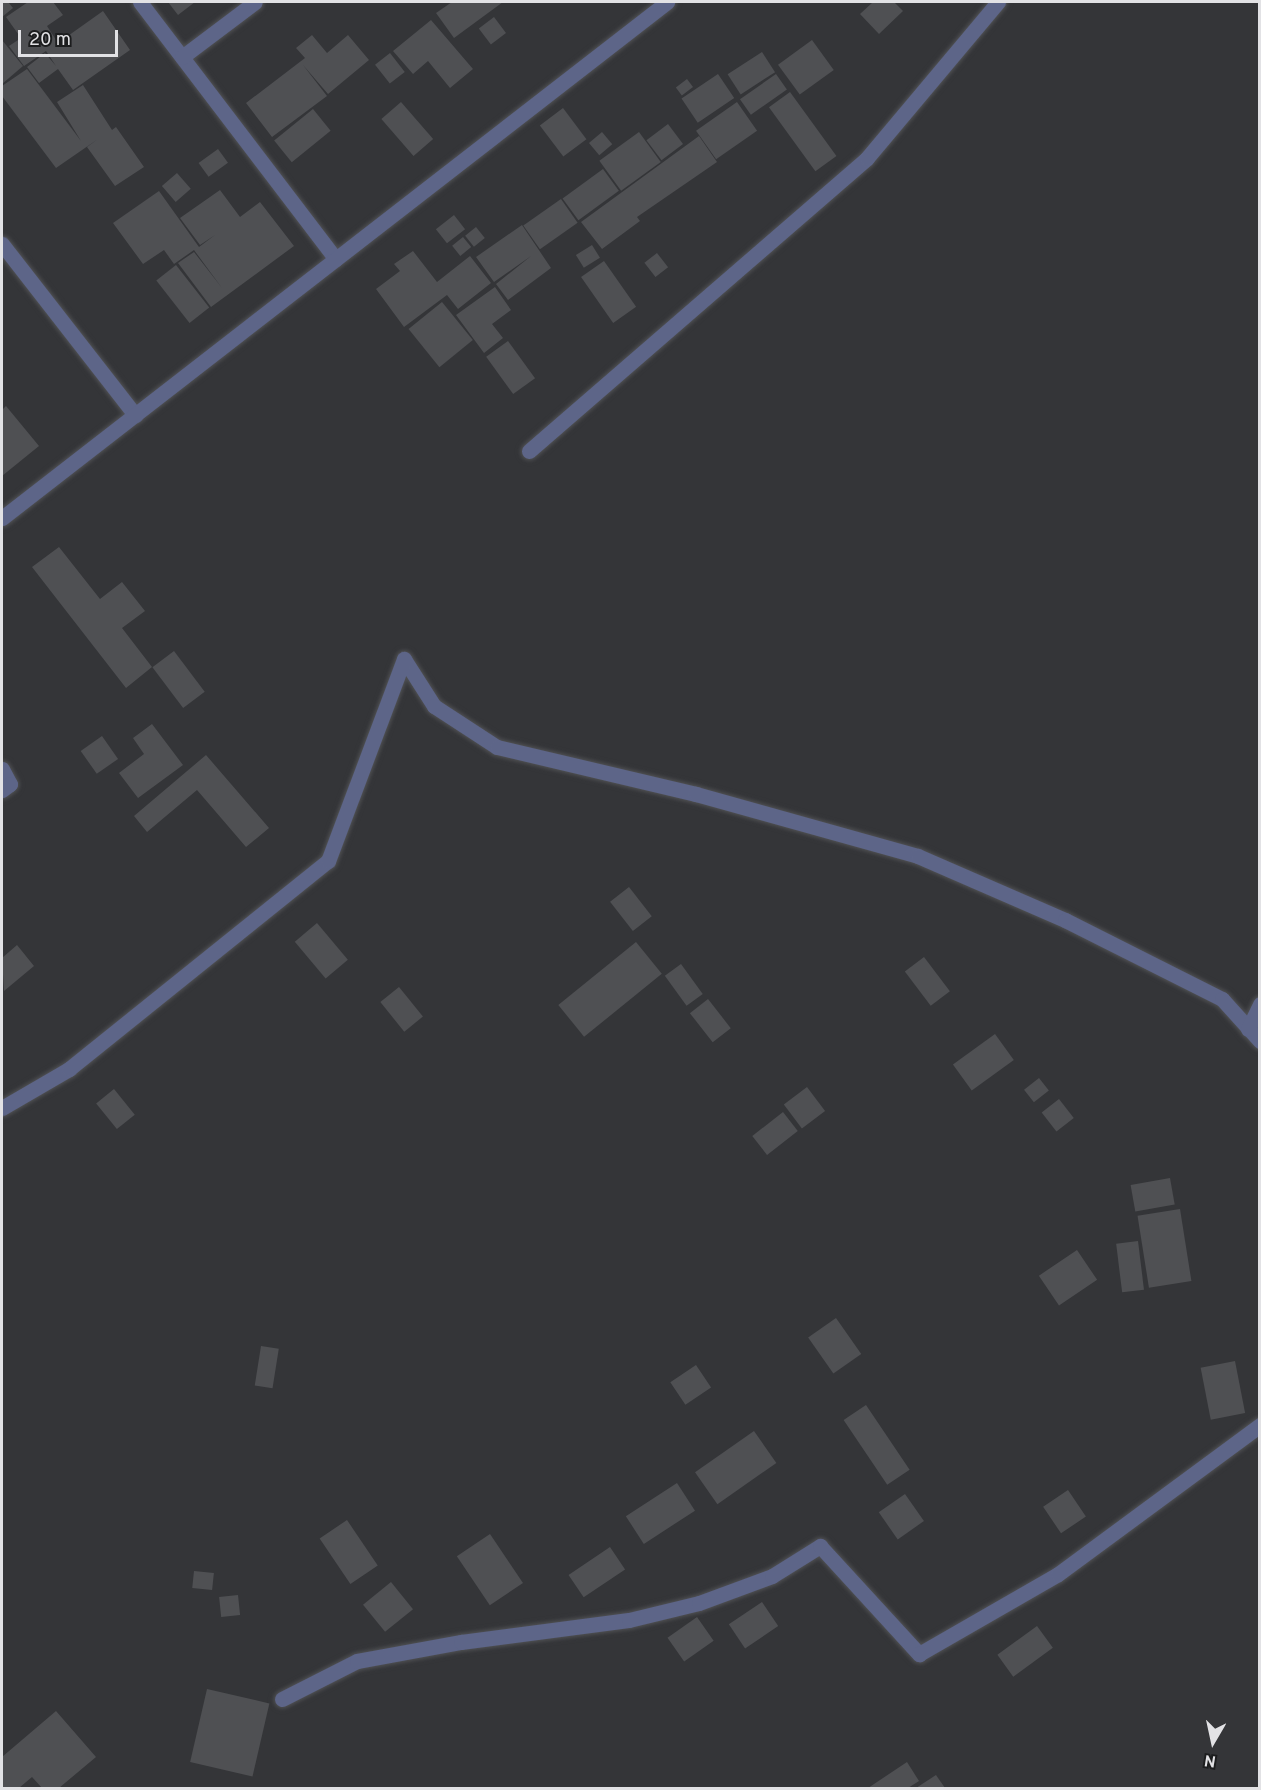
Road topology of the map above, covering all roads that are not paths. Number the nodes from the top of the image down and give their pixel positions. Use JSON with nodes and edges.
{"nodes":[{"id":1,"x":140,"y":2,"type":"edge"},
{"id":2,"x":255,"y":2,"type":"edge"},
{"id":3,"x":667,"y":2,"type":"edge"},
{"id":4,"x":998,"y":2,"type":"edge"},
{"id":5,"x":182,"y":57,"type":"junction"},
{"id":6,"x":2,"y":244,"type":"edge"},
{"id":7,"x":336,"y":259,"type":"junction"},
{"id":8,"x":135,"y":415,"type":"junction"},
{"id":9,"x":529,"y":451,"type":"dead end"},
{"id":10,"x":2,"y":518,"type":"edge"},
{"id":11,"x":2,"y":770,"type":"edge"},
{"id":12,"x":2,"y":790,"type":"edge"},
{"id":13,"x":1260,"y":1004,"type":"edge"},
{"id":14,"x":1248,"y":1029,"type":"junction"},
{"id":15,"x":1260,"y":1041,"type":"edge"},
{"id":16,"x":2,"y":1108,"type":"edge"},
{"id":17,"x":1260,"y":1425,"type":"edge"},
{"id":18,"x":282,"y":1699,"type":"dead end"}],
"edges":[{"from":1,"to":5,"type":"street"},
{"from":2,"to":5,"type":"street"},
{"from":3,"to":7,"type":"street"},
{"from":4,"to":9,"type":"street"},
{"from":5,"to":7,"type":"street"},
{"from":6,"to":8,"type":"street"},
{"from":7,"to":8,"type":"street"},
{"from":8,"to":10,"type":"street"},
{"from":11,"to":12,"type":"street"},
{"from":13,"to":14,"type":"street"},
{"from":14,"to":15,"type":"street"},
{"from":14,"to":16,"type":"street"},
{"from":17,"to":18,"type":"street"}]}
